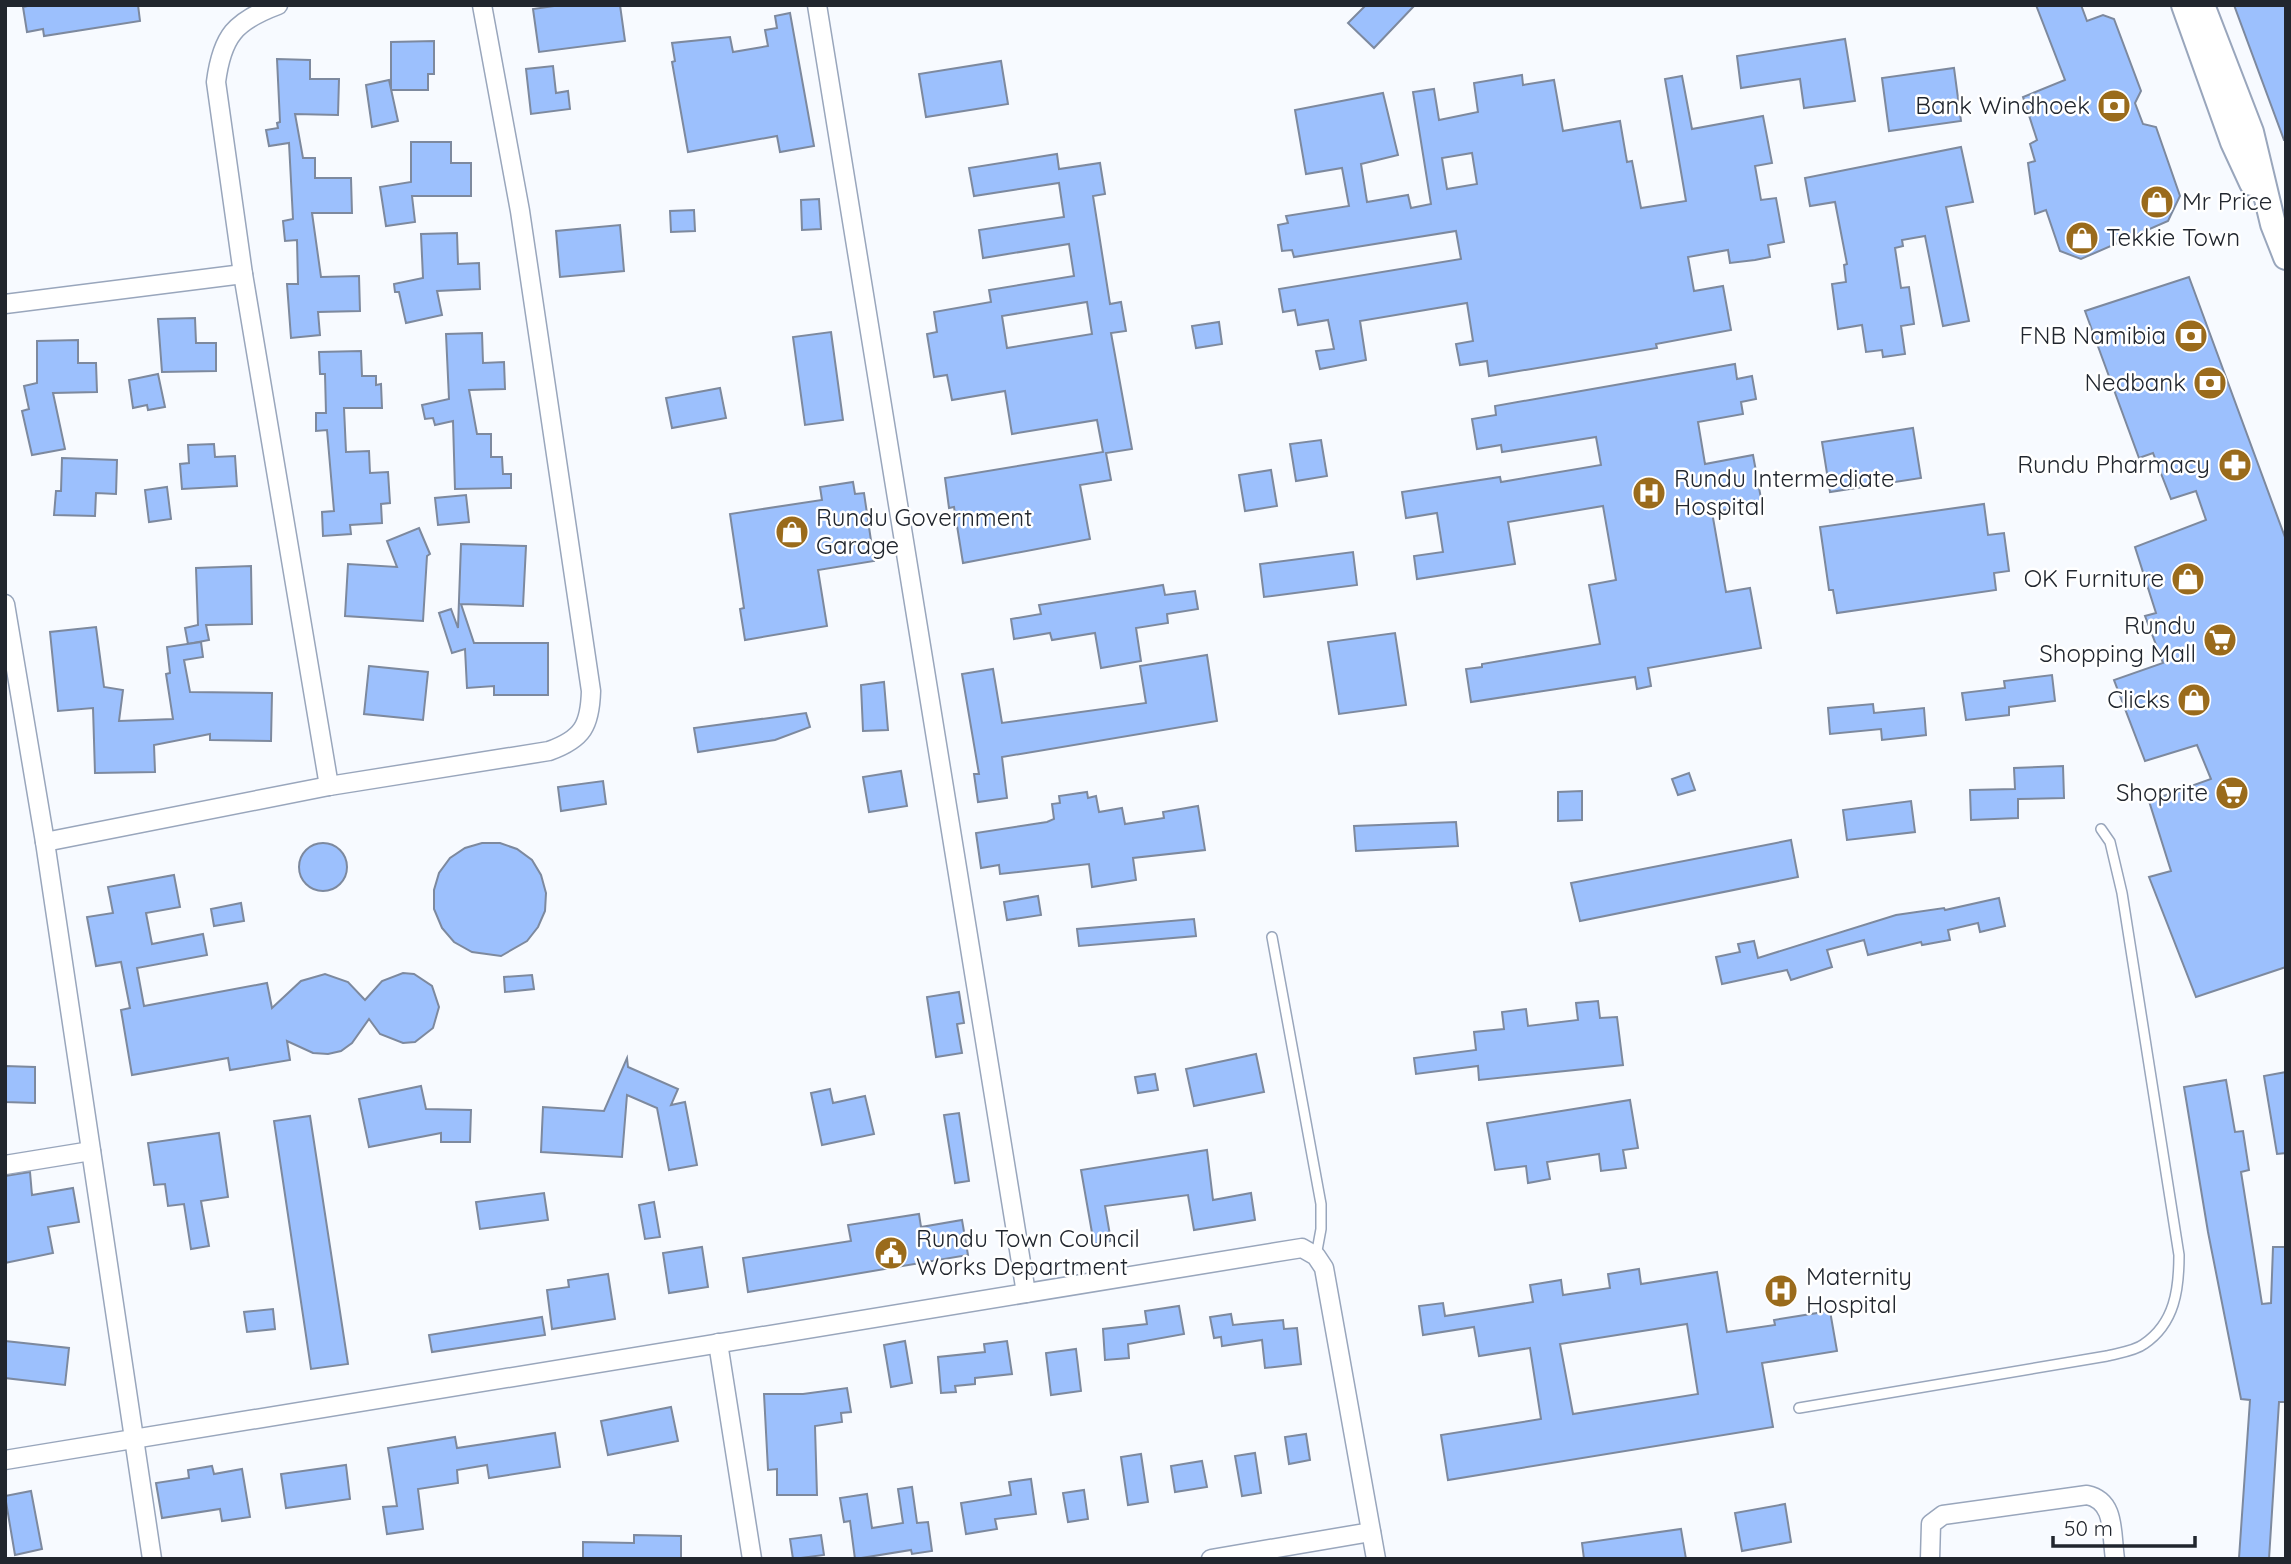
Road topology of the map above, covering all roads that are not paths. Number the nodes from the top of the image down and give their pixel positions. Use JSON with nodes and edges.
{"nodes":[{"id":1,"x":278,"y":5,"type":"edge"},
{"id":2,"x":482,"y":5,"type":"edge"},
{"id":3,"x":817,"y":5,"type":"edge"},
{"id":4,"x":2184,"y":5,"type":"edge"},
{"id":5,"x":2202,"y":5,"type":"edge"},
{"id":6,"x":2273,"y":224,"type":"junction"},
{"id":7,"x":2286,"y":257,"type":"edge"},
{"id":8,"x":243,"y":274,"type":"junction"},
{"id":9,"x":5,"y":304,"type":"edge"},
{"id":10,"x":5,"y":604,"type":"edge"},
{"id":11,"x":329,"y":786,"type":"junction"},
{"id":12,"x":2101,"y":829,"type":"dead end"},
{"id":13,"x":45,"y":842,"type":"junction"},
{"id":14,"x":1272,"y":937,"type":"dead end"},
{"id":15,"x":91,"y":1151,"type":"junction"},
{"id":16,"x":5,"y":1165,"type":"edge"},
{"id":17,"x":1316,"y":1256,"type":"junction"},
{"id":18,"x":1026,"y":1293,"type":"junction"},
{"id":19,"x":718,"y":1343,"type":"junction"},
{"id":20,"x":1799,"y":1408,"type":"dead end"},
{"id":21,"x":133,"y":1440,"type":"junction"},
{"id":22,"x":5,"y":1460,"type":"edge"},
{"id":23,"x":1371,"y":1532,"type":"junction"},
{"id":24,"x":152,"y":1559,"type":"edge"},
{"id":25,"x":752,"y":1559,"type":"edge"},
{"id":26,"x":1211,"y":1559,"type":"edge"},
{"id":27,"x":1376,"y":1559,"type":"edge"},
{"id":28,"x":1930,"y":1559,"type":"edge"},
{"id":29,"x":2115,"y":1559,"type":"edge"}],
"edges":[{"from":1,"to":8,"type":"street"},
{"from":2,"to":11,"type":"street"},
{"from":3,"to":18,"type":"street"},
{"from":4,"to":6,"type":"main road"},
{"from":5,"to":6,"type":"main road"},
{"from":6,"to":7,"type":"main road"},
{"from":8,"to":9,"type":"street"},
{"from":8,"to":11,"type":"street"},
{"from":10,"to":13,"type":"street"},
{"from":11,"to":13,"type":"street"},
{"from":12,"to":20,"type":"lane"},
{"from":13,"to":15,"type":"street"},
{"from":14,"to":17,"type":"lane"},
{"from":15,"to":16,"type":"street"},
{"from":15,"to":21,"type":"street"},
{"from":17,"to":18,"type":"street"},
{"from":17,"to":23,"type":"street"},
{"from":18,"to":19,"type":"street"},
{"from":19,"to":21,"type":"street"},
{"from":19,"to":25,"type":"street"},
{"from":21,"to":22,"type":"street"},
{"from":21,"to":24,"type":"street"},
{"from":23,"to":26,"type":"street"},
{"from":23,"to":27,"type":"street"},
{"from":28,"to":29,"type":"street"}]}
